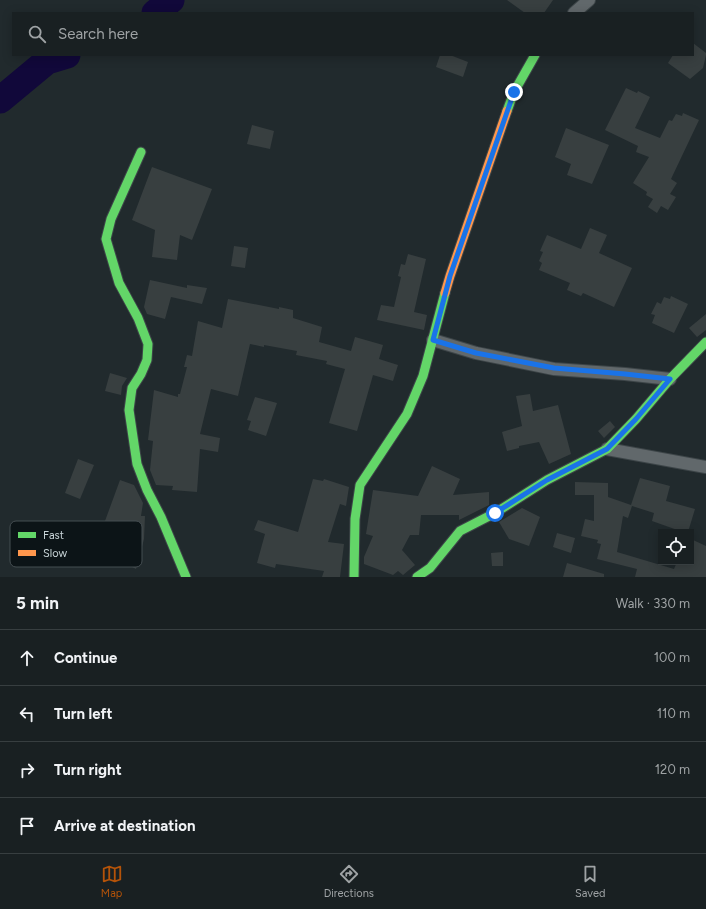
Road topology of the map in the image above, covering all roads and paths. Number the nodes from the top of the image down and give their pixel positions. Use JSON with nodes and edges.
{"nodes":[{"id":1,"x":588,"y":0,"type":"edge"},
{"id":2,"x":575,"y":12,"type":"edge"},
{"id":3,"x":534,"y":56,"type":"edge"},
{"id":4,"x":141,"y":152,"type":"dead end"},
{"id":5,"x":433,"y":340,"type":"junction"},
{"id":6,"x":706,"y":342,"type":"edge"},
{"id":7,"x":670,"y":379,"type":"junction"},
{"id":8,"x":607,"y":449,"type":"junction"},
{"id":9,"x":706,"y":467,"type":"edge"},
{"id":10,"x":186,"y":577,"type":"edge"},
{"id":11,"x":354,"y":577,"type":"edge"},
{"id":12,"x":417,"y":577,"type":"edge"}],
"edges":[{"from":1,"to":2,"type":"street"},
{"from":3,"to":5,"type":"street"},
{"from":4,"to":10,"type":"street"},
{"from":5,"to":7,"type":"street"},
{"from":5,"to":11,"type":"street"},
{"from":6,"to":7,"type":"street"},
{"from":7,"to":8,"type":"street"},
{"from":8,"to":9,"type":"street"},
{"from":8,"to":12,"type":"street"}]}
